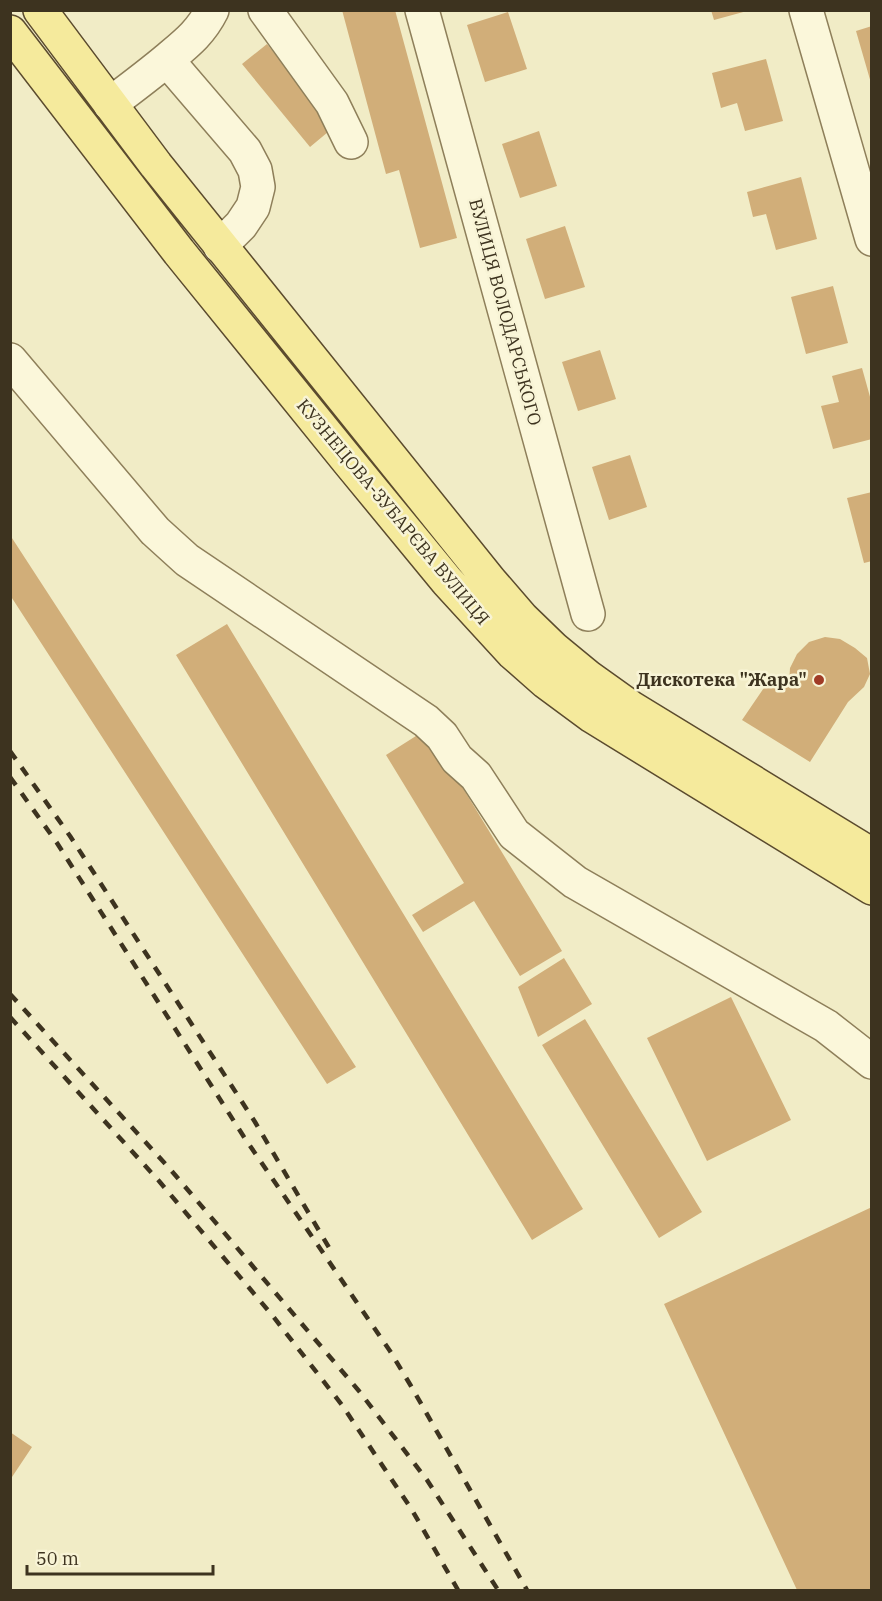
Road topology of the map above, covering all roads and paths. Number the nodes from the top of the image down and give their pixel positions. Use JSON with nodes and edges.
{"nodes":[{"id":1,"x":40,"y":10,"type":"edge"},
{"id":2,"x":212,"y":10,"type":"edge"},
{"id":3,"x":265,"y":10,"type":"edge"},
{"id":4,"x":422,"y":10,"type":"edge"},
{"id":5,"x":806,"y":10,"type":"edge"},
{"id":6,"x":10,"y":32,"type":"edge"},
{"id":7,"x":167,"y":60,"type":"junction"},
{"id":8,"x":110,"y":104,"type":"junction"},
{"id":9,"x":351,"y":142,"type":"dead end"},
{"id":10,"x":872,"y":239,"type":"edge"},
{"id":11,"x":220,"y":246,"type":"junction"},
{"id":12,"x":10,"y":360,"type":"edge"},
{"id":13,"x":588,"y":614,"type":"dead end"},
{"id":14,"x":872,"y":855,"type":"edge"},
{"id":15,"x":872,"y":888,"type":"edge"},
{"id":16,"x":872,"y":1062,"type":"edge"}],
"edges":[{"from":1,"to":8,"type":"main road","name":"КУЗНЕЦОВА-ЗУБАРЄВА ВУЛИЦЯ"},
{"from":2,"to":7,"type":"street"},
{"from":3,"to":9,"type":"street"},
{"from":4,"to":13,"type":"street","name":"ВУЛИЦЯ ВОЛОДАРСЬКОГО"},
{"from":5,"to":10,"type":"street"},
{"from":6,"to":15,"type":"main road","name":"КУЗНЕЦОВА-ЗУБАРЄВА ВУЛИЦЯ"},
{"from":7,"to":8,"type":"street"},
{"from":7,"to":11,"type":"street"},
{"from":8,"to":11,"type":"main road","name":"КУЗНЕЦОВА-ЗУБАРЄВА ВУЛИЦЯ"},
{"from":11,"to":14,"type":"main road","name":"КУЗНЕЦОВА-ЗУБАРЄВА ВУЛИЦЯ"},
{"from":12,"to":16,"type":"street"}]}
